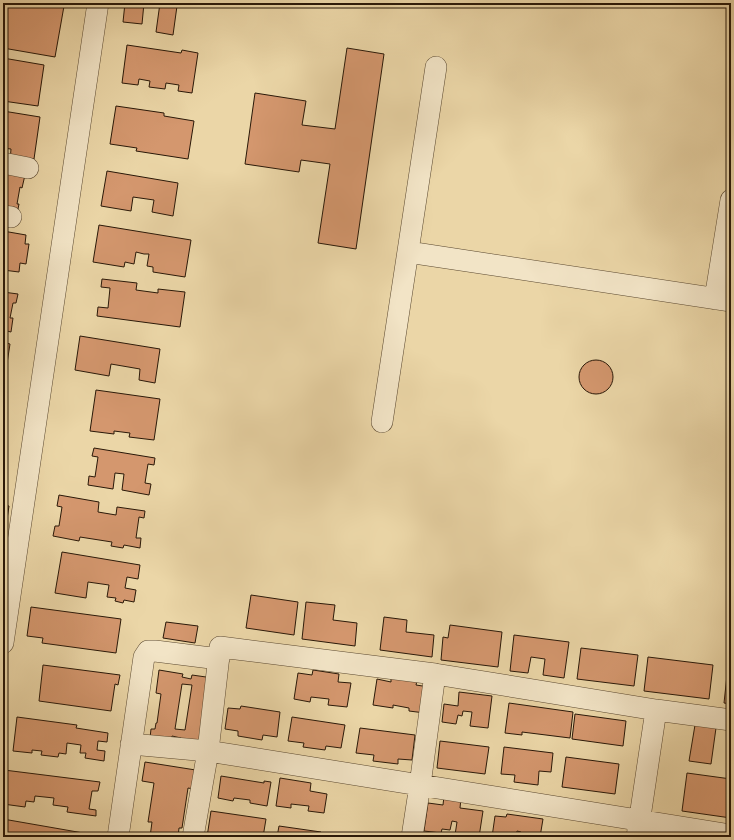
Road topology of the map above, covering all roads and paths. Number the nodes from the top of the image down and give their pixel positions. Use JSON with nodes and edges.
{"nodes":[{"id":1,"x":98,"y":3,"type":"edge"},
{"id":2,"x":436,"y":67,"type":"dead end"},
{"id":3,"x":3,"y":163,"type":"edge"},
{"id":4,"x":28,"y":168,"type":"dead end"},
{"id":5,"x":731,"y":200,"type":"edge"},
{"id":6,"x":408,"y":252,"type":"junction"},
{"id":7,"x":723,"y":300,"type":"edge"},
{"id":8,"x":382,"y":422,"type":"dead end"},
{"id":9,"x":7,"y":588,"type":"edge"},
{"id":10,"x":3,"y":642,"type":"edge"},
{"id":11,"x":219,"y":659,"type":"junction"},
{"id":12,"x":435,"y":674,"type":"junction"},
{"id":13,"x":656,"y":710,"type":"junction"},
{"id":14,"x":731,"y":720,"type":"edge"},
{"id":15,"x":131,"y":744,"type":"junction"},
{"id":16,"x":208,"y":751,"type":"junction"},
{"id":17,"x":420,"y":785,"type":"junction"},
{"id":18,"x":638,"y":829,"type":"edge"},
{"id":19,"x":731,"y":835,"type":"edge"},
{"id":20,"x":118,"y":837,"type":"edge"},
{"id":21,"x":193,"y":837,"type":"edge"},
{"id":22,"x":412,"y":837,"type":"edge"}],
"edges":[{"from":1,"to":9,"type":"street"},
{"from":2,"to":6,"type":"street"},
{"from":3,"to":4,"type":"street"},
{"from":5,"to":7,"type":"street"},
{"from":6,"to":7,"type":"street"},
{"from":6,"to":8,"type":"street"},
{"from":9,"to":10,"type":"street"},
{"from":11,"to":12,"type":"street"},
{"from":11,"to":15,"type":"street"},
{"from":11,"to":16,"type":"street"},
{"from":12,"to":13,"type":"street"},
{"from":12,"to":17,"type":"street"},
{"from":13,"to":14,"type":"street"},
{"from":13,"to":18,"type":"street"},
{"from":15,"to":16,"type":"street"},
{"from":15,"to":20,"type":"street"},
{"from":16,"to":17,"type":"street"},
{"from":16,"to":21,"type":"street"},
{"from":17,"to":18,"type":"street"},
{"from":17,"to":22,"type":"street"},
{"from":18,"to":19,"type":"street"}]}
